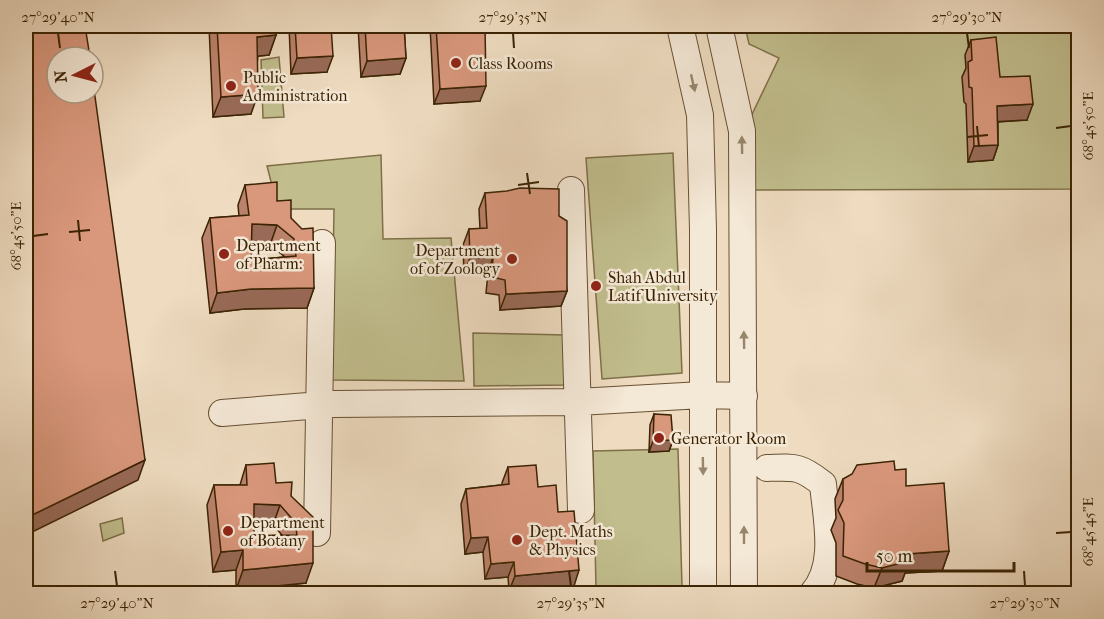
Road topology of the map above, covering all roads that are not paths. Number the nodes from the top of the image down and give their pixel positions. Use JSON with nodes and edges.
{"nodes":[{"id":1,"x":680,"y":26,"type":"edge"},
{"id":2,"x":718,"y":26,"type":"edge"},
{"id":3,"x":571,"y":190,"type":"dead end"},
{"id":4,"x":322,"y":243,"type":"dead end"},
{"id":5,"x":702,"y":395,"type":"junction"},
{"id":6,"x":744,"y":396,"type":"junction"},
{"id":7,"x":578,"y":402,"type":"junction"},
{"id":8,"x":318,"y":406,"type":"junction"},
{"id":9,"x":222,"y":413,"type":"dead end"},
{"id":10,"x":767,"y":468,"type":"dead end"},
{"id":11,"x":581,"y":510,"type":"dead end"},
{"id":12,"x":317,"y":533,"type":"dead end"},
{"id":13,"x":703,"y":594,"type":"edge"},
{"id":14,"x":744,"y":594,"type":"edge"},
{"id":15,"x":812,"y":594,"type":"edge"}],
"edges":[{"from":1,"to":5,"type":"street","one_way":true},
{"from":6,"to":2,"type":"street","one_way":true},
{"from":3,"to":7,"type":"street"},
{"from":4,"to":8,"type":"street"},
{"from":5,"to":6,"type":"street"},
{"from":5,"to":7,"type":"street"},
{"from":5,"to":13,"type":"street","one_way":true},
{"from":14,"to":6,"type":"street","one_way":true},
{"from":7,"to":8,"type":"street"},
{"from":7,"to":11,"type":"street"},
{"from":8,"to":9,"type":"street"},
{"from":8,"to":12,"type":"street"},
{"from":10,"to":15,"type":"street"}]}
